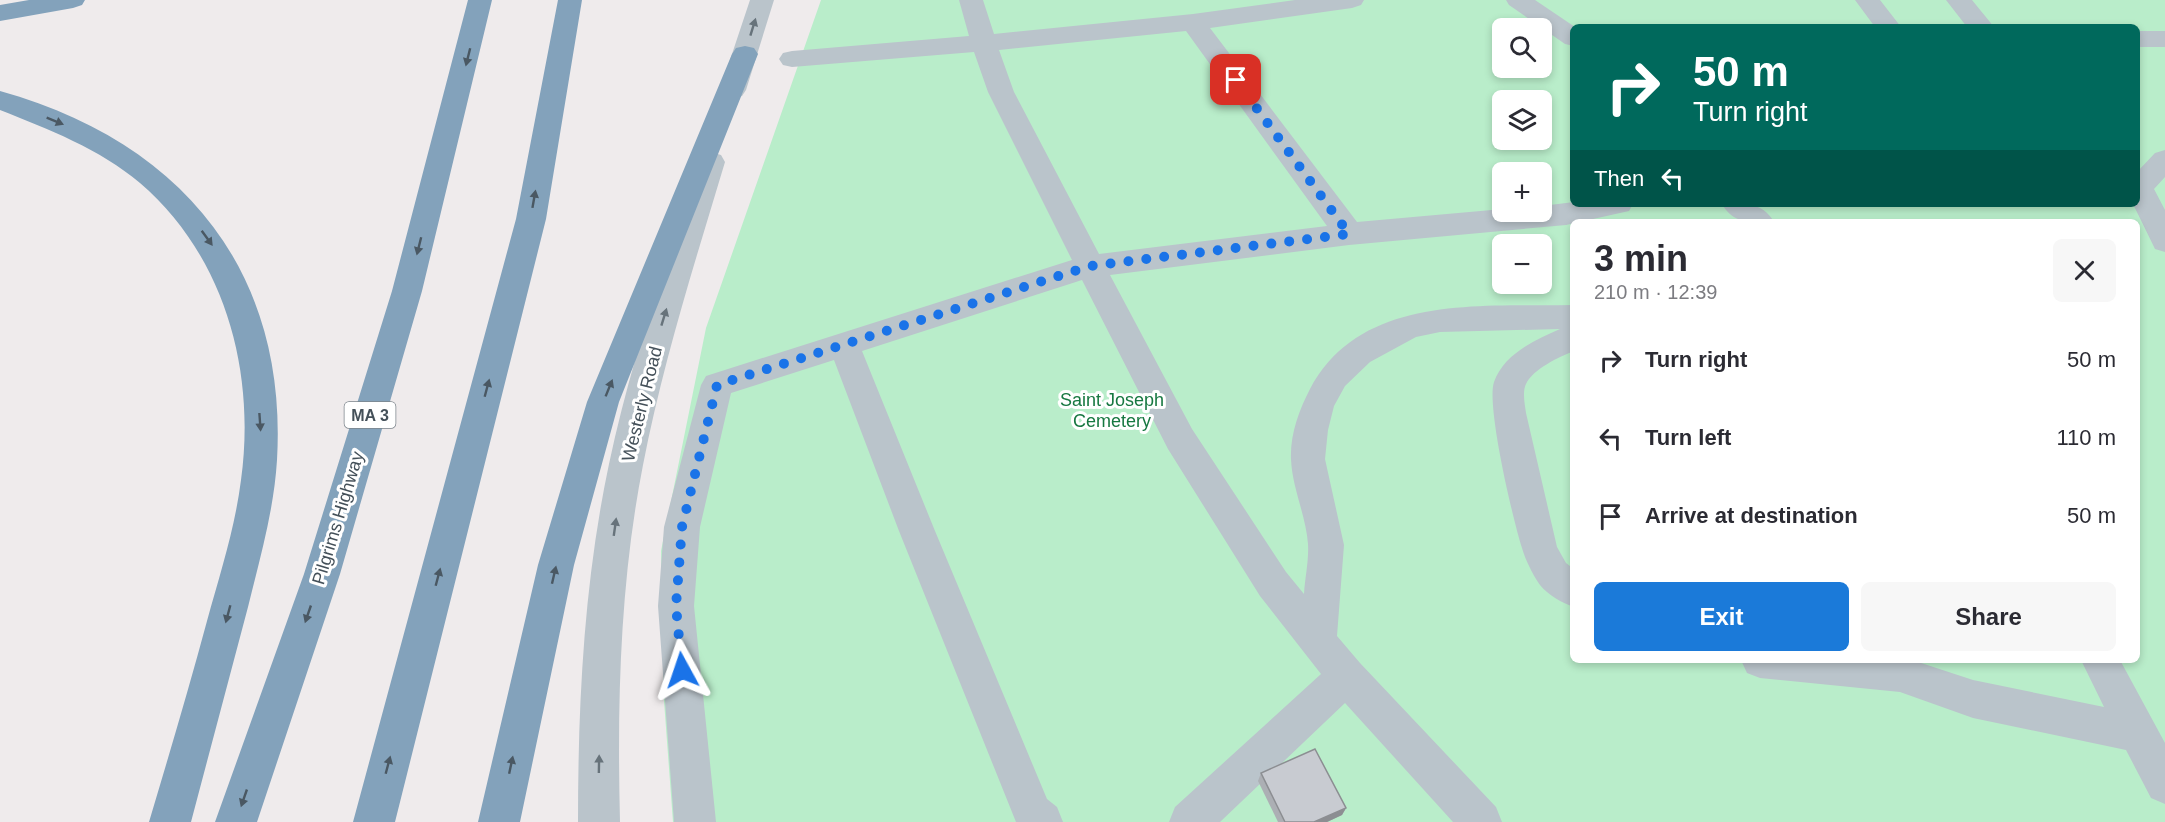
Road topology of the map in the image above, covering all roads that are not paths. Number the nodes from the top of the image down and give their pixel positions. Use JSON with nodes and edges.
{"nodes":[{"id":1,"x":73,"y":0,"type":"edge"},
{"id":2,"x":480,"y":0,"type":"edge"},
{"id":3,"x":570,"y":0,"type":"edge"},
{"id":4,"x":762,"y":0,"type":"edge"},
{"id":5,"x":971,"y":0,"type":"edge"},
{"id":6,"x":1352,"y":0,"type":"edge"},
{"id":7,"x":1518,"y":0,"type":"edge"},
{"id":8,"x":1867,"y":0,"type":"edge"},
{"id":9,"x":1958,"y":0,"type":"edge"},
{"id":10,"x":0,"y":13,"type":"edge"},
{"id":11,"x":1193,"y":22,"type":"junction"},
{"id":12,"x":1886,"y":24,"type":"edge"},
{"id":13,"x":1978,"y":24,"type":"edge"},
{"id":14,"x":1570,"y":35,"type":"edge"},
{"id":15,"x":2140,"y":39,"type":"edge"},
{"id":16,"x":2165,"y":39,"type":"edge"},
{"id":17,"x":984,"y":43,"type":"junction"},
{"id":18,"x":745,"y":54,"type":"junction"},
{"id":19,"x":792,"y":59,"type":"dead end"},
{"id":20,"x":0,"y":100,"type":"edge"},
{"id":21,"x":2165,"y":160,"type":"edge"},
{"id":22,"x":2140,"y":184,"type":"edge"},
{"id":23,"x":2140,"y":187,"type":"edge"},
{"id":24,"x":1603,"y":207,"type":"edge"},
{"id":25,"x":1740,"y":207,"type":"edge"},
{"id":26,"x":1755,"y":219,"type":"edge"},
{"id":27,"x":1349,"y":234,"type":"junction"},
{"id":28,"x":2165,"y":241,"type":"edge"},
{"id":29,"x":1090,"y":266,"type":"junction"},
{"id":30,"x":1570,"y":317,"type":"edge"},
{"id":31,"x":1570,"y":339,"type":"edge"},
{"id":32,"x":844,"y":344,"type":"junction"},
{"id":33,"x":1570,"y":588,"type":"edge"},
{"id":34,"x":1318,"y":640,"type":"junction"},
{"id":35,"x":1818,"y":663,"type":"edge"},
{"id":36,"x":2101,"y":663,"type":"edge"},
{"id":37,"x":1895,"y":667,"type":"edge"},
{"id":38,"x":1346,"y":676,"type":"junction"},
{"id":39,"x":2136,"y":733,"type":"junction"},
{"id":40,"x":2165,"y":784,"type":"edge"},
{"id":41,"x":170,"y":822,"type":"edge"},
{"id":42,"x":236,"y":822,"type":"edge"},
{"id":43,"x":374,"y":822,"type":"edge"},
{"id":44,"x":499,"y":822,"type":"edge"},
{"id":45,"x":599,"y":822,"type":"edge"},
{"id":46,"x":695,"y":822,"type":"edge"},
{"id":47,"x":1042,"y":822,"type":"edge"},
{"id":48,"x":1190,"y":822,"type":"edge"},
{"id":49,"x":1481,"y":822,"type":"edge"}],
"edges":[{"from":1,"to":10,"type":"highway"},
{"from":2,"to":42,"type":"highway","name":"Pilgrims Highway","number":"MA 3","one_way":true},
{"from":43,"to":3,"type":"highway","one_way":true},
{"from":18,"to":4,"type":"street","name":"Westerly Road","one_way":true},
{"from":5,"to":17,"type":"street"},
{"from":6,"to":11,"type":"street"},
{"from":7,"to":14,"type":"street"},
{"from":8,"to":12,"type":"street"},
{"from":9,"to":13,"type":"street"},
{"from":11,"to":17,"type":"street"},
{"from":11,"to":27,"type":"street"},
{"from":15,"to":16,"type":"street"},
{"from":17,"to":19,"type":"street"},
{"from":17,"to":29,"type":"street"},
{"from":44,"to":18,"type":"highway","one_way":true},
{"from":45,"to":18,"type":"street","name":"Westerly Road","one_way":true},
{"from":20,"to":41,"type":"highway","one_way":true},
{"from":21,"to":22,"type":"street"},
{"from":23,"to":28,"type":"street"},
{"from":24,"to":27,"type":"street"},
{"from":25,"to":26,"type":"street"},
{"from":27,"to":29,"type":"street"},
{"from":29,"to":32,"type":"street"},
{"from":29,"to":34,"type":"street"},
{"from":30,"to":34,"type":"street"},
{"from":31,"to":33,"type":"street"},
{"from":32,"to":46,"type":"street"},
{"from":32,"to":47,"type":"street"},
{"from":34,"to":38,"type":"street"},
{"from":35,"to":37,"type":"street"},
{"from":36,"to":39,"type":"street"},
{"from":37,"to":39,"type":"street"},
{"from":38,"to":48,"type":"street"},
{"from":38,"to":49,"type":"street"},
{"from":39,"to":40,"type":"street"}]}
